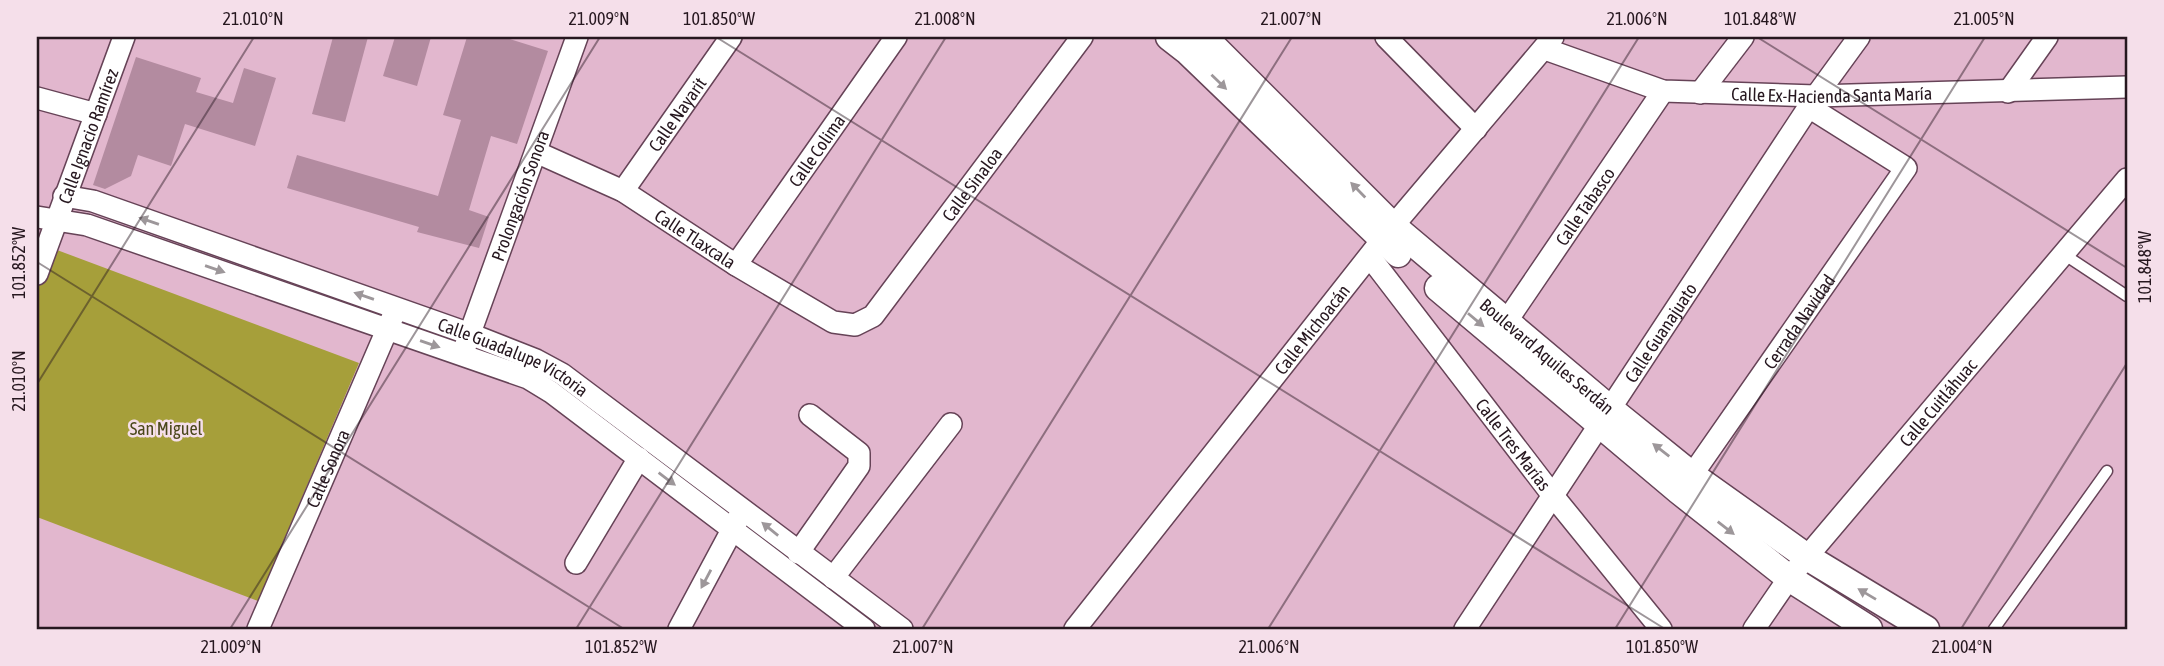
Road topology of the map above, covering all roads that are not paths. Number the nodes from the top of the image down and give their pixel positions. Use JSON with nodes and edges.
{"nodes":[{"id":1,"x":124,"y":37,"type":"edge"},
{"id":2,"x":577,"y":37,"type":"edge"},
{"id":3,"x":731,"y":37,"type":"edge"},
{"id":4,"x":896,"y":37,"type":"edge"},
{"id":5,"x":1082,"y":37,"type":"edge"},
{"id":6,"x":1168,"y":37,"type":"edge"},
{"id":7,"x":1204,"y":37,"type":"edge"},
{"id":8,"x":1386,"y":37,"type":"edge"},
{"id":9,"x":1743,"y":37,"type":"edge"},
{"id":10,"x":1859,"y":37,"type":"edge"},
{"id":11,"x":2048,"y":37,"type":"edge"},
{"id":12,"x":1549,"y":43,"type":"edge"},
{"id":13,"x":2127,"y":87,"type":"edge"},
{"id":14,"x":1663,"y":91,"type":"junction"},
{"id":15,"x":2008,"y":92,"type":"junction"},
{"id":16,"x":1700,"y":93,"type":"junction"},
{"id":17,"x":37,"y":97,"type":"edge"},
{"id":18,"x":1812,"y":102,"type":"junction"},
{"id":19,"x":96,"y":114,"type":"junction"},
{"id":20,"x":1476,"y":129,"type":"junction"},
{"id":21,"x":536,"y":152,"type":"junction"},
{"id":22,"x":2127,"y":179,"type":"edge"},
{"id":23,"x":623,"y":191,"type":"junction"},
{"id":24,"x":64,"y":197,"type":"junction"},
{"id":25,"x":47,"y":218,"type":"edge"},
{"id":26,"x":1382,"y":241,"type":"junction"},
{"id":27,"x":2062,"y":253,"type":"junction"},
{"id":28,"x":736,"y":265,"type":"junction"},
{"id":29,"x":37,"y":274,"type":"edge"},
{"id":30,"x":2127,"y":296,"type":"edge"},
{"id":31,"x":396,"y":307,"type":"junction"},
{"id":32,"x":1506,"y":322,"type":"junction"},
{"id":33,"x":855,"y":325,"type":"joint"},
{"id":34,"x":387,"y":329,"type":"junction"},
{"id":35,"x":470,"y":334,"type":"junction"},
{"id":36,"x":462,"y":355,"type":"junction"},
{"id":37,"x":810,"y":415,"type":"dead end"},
{"id":38,"x":1604,"y":417,"type":"junction"},
{"id":39,"x":951,"y":424,"type":"dead end"},
{"id":40,"x":639,"y":458,"type":"junction"},
{"id":41,"x":2107,"y":471,"type":"dead end"},
{"id":42,"x":1692,"y":475,"type":"junction"},
{"id":43,"x":1554,"y":497,"type":"junction"},
{"id":44,"x":744,"y":508,"type":"junction"},
{"id":45,"x":732,"y":528,"type":"junction"},
{"id":46,"x":798,"y":552,"type":"junction"},
{"id":47,"x":1807,"y":557,"type":"junction"},
{"id":48,"x":576,"y":563,"type":"dead end"},
{"id":49,"x":834,"y":578,"type":"junction"},
{"id":50,"x":1789,"y":578,"type":"junction"},
{"id":51,"x":258,"y":629,"type":"edge"},
{"id":52,"x":679,"y":629,"type":"edge"},
{"id":53,"x":864,"y":629,"type":"edge"},
{"id":54,"x":902,"y":629,"type":"edge"},
{"id":55,"x":1075,"y":629,"type":"edge"},
{"id":56,"x":1465,"y":629,"type":"edge"},
{"id":57,"x":1661,"y":629,"type":"edge"},
{"id":58,"x":1754,"y":629,"type":"edge"},
{"id":59,"x":1869,"y":629,"type":"edge"},
{"id":60,"x":1926,"y":629,"type":"edge"},
{"id":61,"x":1994,"y":629,"type":"edge"}],
"edges":[{"from":1,"to":19,"type":"street","name":"Calle Ignacio Ramírez"},
{"from":2,"to":21,"type":"street","name":"Prolongación Sonora"},
{"from":3,"to":23,"type":"street","name":"Calle Nayarit"},
{"from":4,"to":28,"type":"street","name":"Calle Colima"},
{"from":5,"to":33,"type":"street","name":"Calle Sinaloa"},
{"from":6,"to":26,"type":"street","name":"Boulevard Aquiles Serdán","one_way":true},
{"from":26,"to":7,"type":"street","name":"Boulevard Aquiles Serdán","one_way":true},
{"from":8,"to":20,"type":"street"},
{"from":9,"to":16,"type":"street"},
{"from":10,"to":18,"type":"street","name":"Calle Guanajuato"},
{"from":11,"to":15,"type":"street"},
{"from":12,"to":14,"type":"street","name":"Calle Ex-Hacienda Santa María"},
{"from":12,"to":20,"type":"street","name":"Calle Michoacán"},
{"from":13,"to":15,"type":"street","name":"Calle Ex-Hacienda Santa María"},
{"from":14,"to":16,"type":"street","name":"Calle Ex-Hacienda Santa María"},
{"from":14,"to":32,"type":"street","name":"Calle Tabasco"},
{"from":15,"to":18,"type":"street","name":"Calle Ex-Hacienda Santa María"},
{"from":16,"to":18,"type":"street","name":"Calle Ex-Hacienda Santa María"},
{"from":17,"to":19,"type":"street"},
{"from":18,"to":38,"type":"street","name":"Calle Guanajuato"},
{"from":18,"to":42,"type":"street","name":"Cerrada Navidad"},
{"from":19,"to":24,"type":"street","name":"Calle Ignacio Ramírez"},
{"from":20,"to":26,"type":"street","name":"Calle Michoacán"},
{"from":21,"to":23,"type":"street","name":"Calle Tlaxcala"},
{"from":21,"to":35,"type":"street","name":"Prolongación Sonora"},
{"from":22,"to":27,"type":"street","name":"Calle Cuitláhuac"},
{"from":23,"to":28,"type":"street","name":"Calle Tlaxcala"},
{"from":24,"to":25,"type":"street","name":"Calle Ignacio Ramírez"},
{"from":31,"to":24,"type":"street","name":"Calle Guadalupe Victoria","one_way":true},
{"from":25,"to":29,"type":"street","name":"Calle Ignacio Ramírez"},
{"from":25,"to":34,"type":"street","name":"Calle Guadalupe Victoria","one_way":true},
{"from":26,"to":32,"type":"street","name":"Boulevard Aquiles Serdán"},
{"from":26,"to":38,"type":"street","name":"Boulevard Aquiles Serdán","one_way":true},
{"from":26,"to":43,"type":"street","name":"Calle Tres Marías"},
{"from":26,"to":55,"type":"street","name":"Calle Michoacán"},
{"from":27,"to":30,"type":"lane"},
{"from":27,"to":47,"type":"street","name":"Calle Cuitláhuac"},
{"from":28,"to":33,"type":"street","name":"Calle Tlaxcala"},
{"from":31,"to":34,"type":"street","name":"Calle Sonora"},
{"from":31,"to":35,"type":"street","name":"Calle Guadalupe Victoria"},
{"from":32,"to":38,"type":"street","name":"Boulevard Aquiles Serdán"},
{"from":34,"to":36,"type":"street","name":"Calle Guadalupe Victoria","one_way":true},
{"from":34,"to":51,"type":"street","name":"Calle Sonora"},
{"from":35,"to":36,"type":"street","name":"Prolongación Sonora"},
{"from":35,"to":44,"type":"street","name":"Calle Guadalupe Victoria"},
{"from":36,"to":40,"type":"street","name":"Calle Guadalupe Victoria"},
{"from":37,"to":46,"type":"street"},
{"from":42,"to":38,"type":"street","name":"Boulevard Aquiles Serdán","one_way":true},
{"from":38,"to":43,"type":"street","name":"Calle Guanajuato"},
{"from":38,"to":50,"type":"street","name":"Boulevard Aquiles Serdán","one_way":true},
{"from":39,"to":49,"type":"street"},
{"from":40,"to":45,"type":"street","name":"Calle Guadalupe Victoria","one_way":true},
{"from":40,"to":48,"type":"street"},
{"from":41,"to":61,"type":"lane"},
{"from":42,"to":47,"type":"street","name":"Boulevard Aquiles Serdán"},
{"from":43,"to":56,"type":"street","name":"Calle Guanajuato"},
{"from":43,"to":57,"type":"street","name":"Calle Tres Marías"},
{"from":44,"to":45,"type":"street"},
{"from":46,"to":44,"type":"street","name":"Calle Guadalupe Victoria","one_way":true},
{"from":45,"to":52,"type":"street","one_way":true},
{"from":45,"to":53,"type":"street","name":"Calle Guadalupe Victoria"},
{"from":46,"to":49,"type":"street","name":"Calle Guadalupe Victoria"},
{"from":47,"to":50,"type":"street","name":"Calle Cuitláhuac"},
{"from":60,"to":47,"type":"street","name":"Boulevard Aquiles Serdán","one_way":true},
{"from":49,"to":54,"type":"street","name":"Calle Guadalupe Victoria"},
{"from":50,"to":58,"type":"street","name":"Calle Cuitláhuac"},
{"from":50,"to":59,"type":"street","name":"Boulevard Aquiles Serdán"}]}
